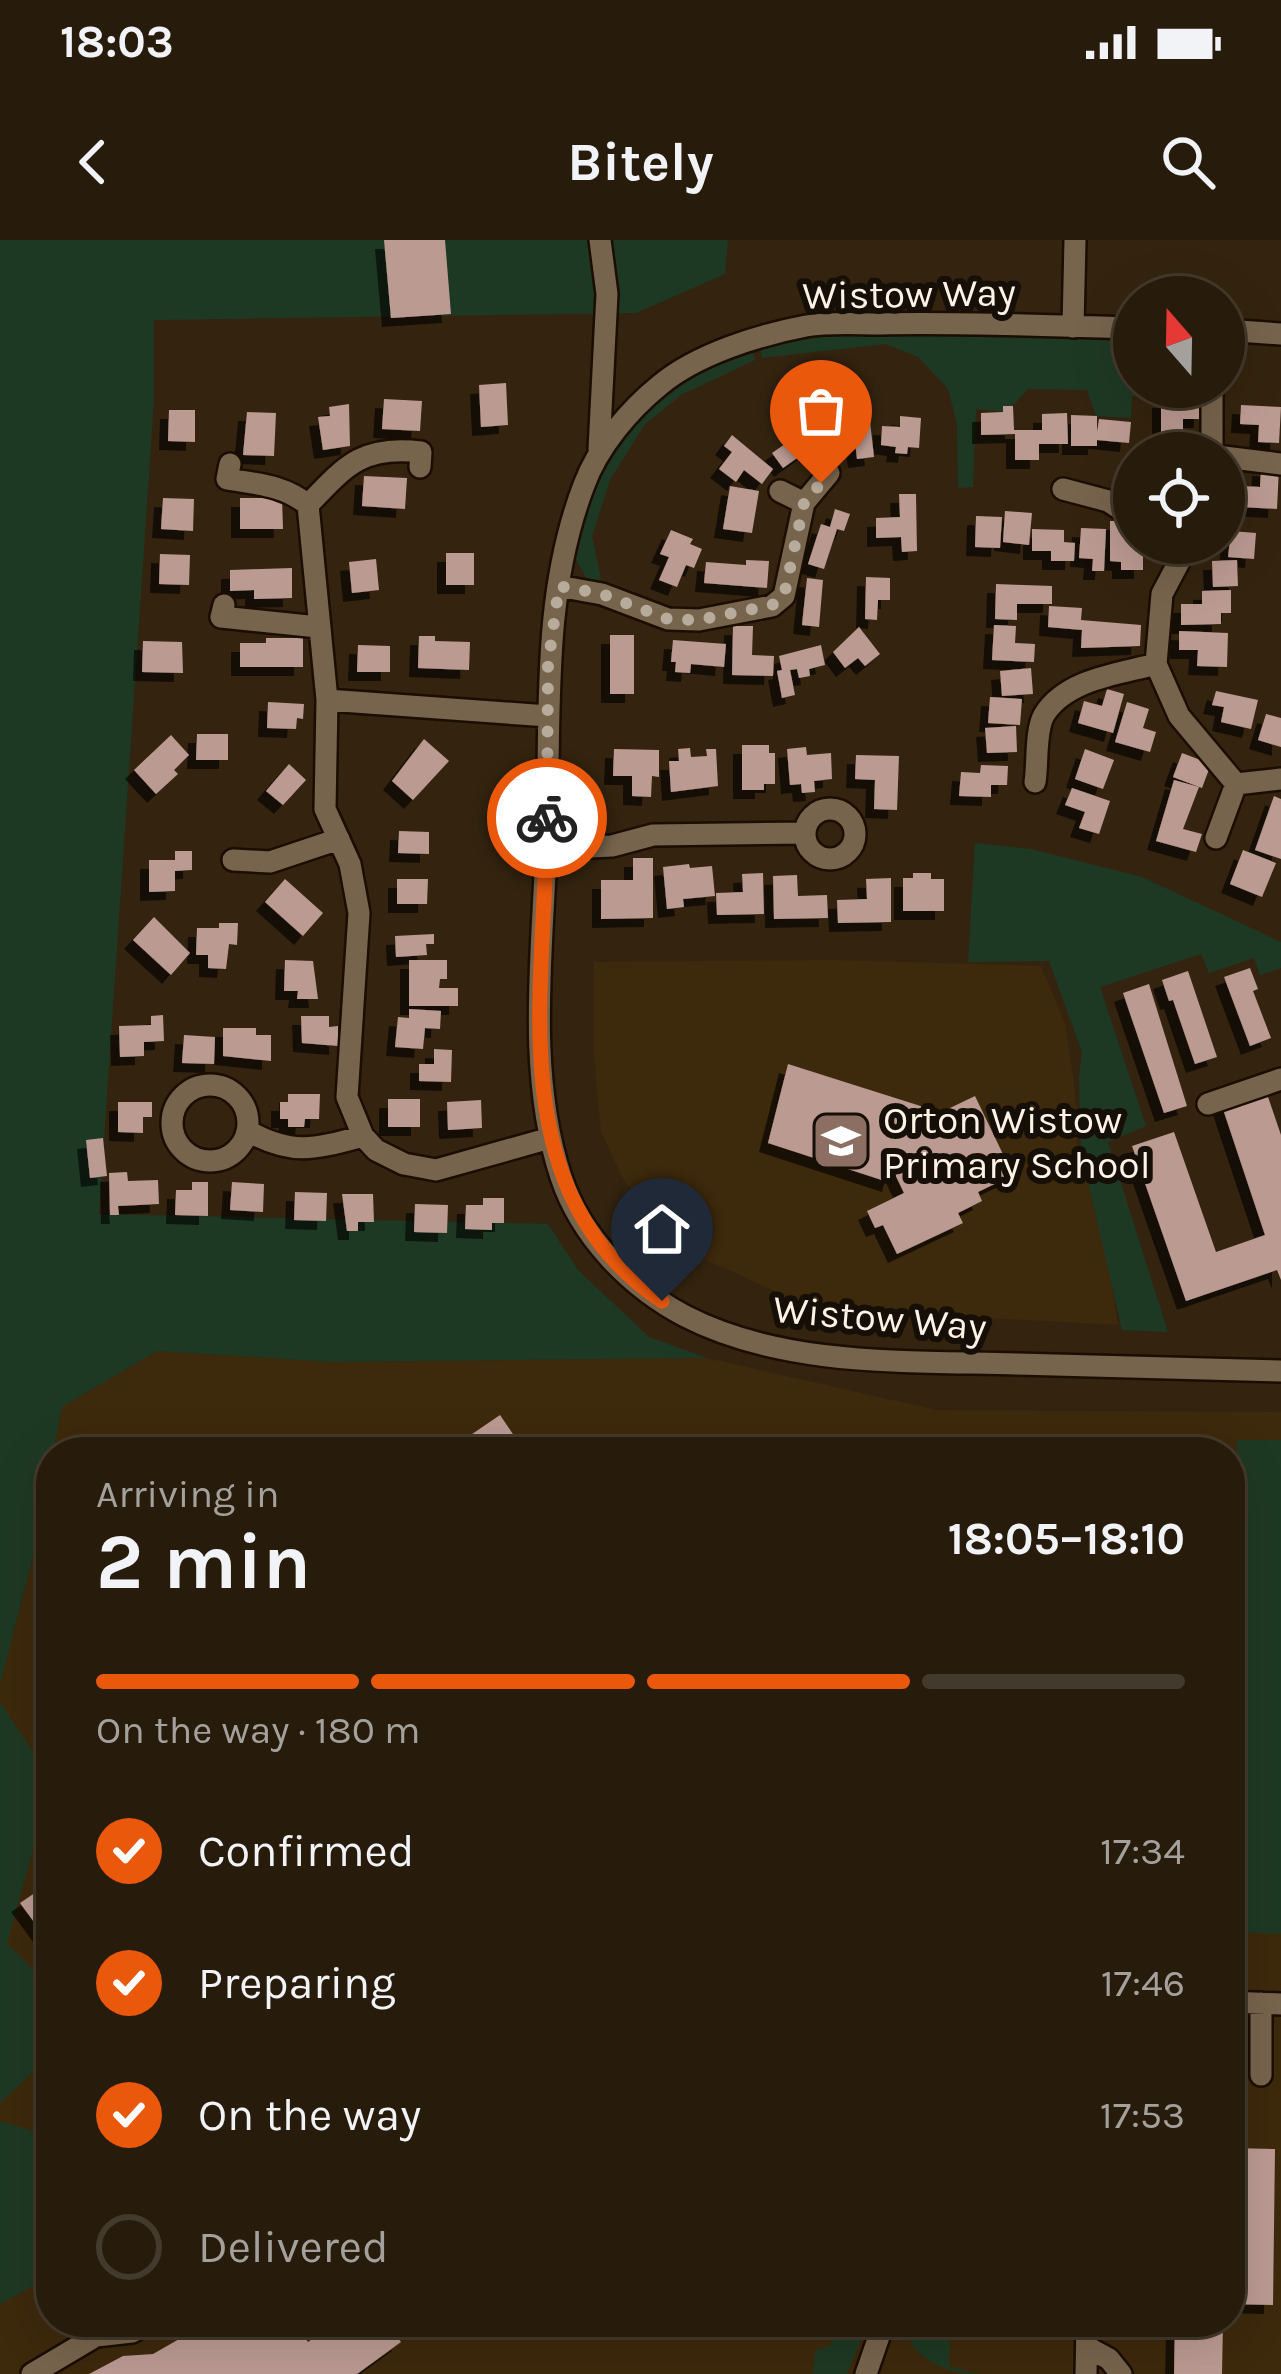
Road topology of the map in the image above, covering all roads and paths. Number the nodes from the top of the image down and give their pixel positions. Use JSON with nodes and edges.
{"nodes":[{"id":1,"x":600,"y":240,"type":"edge"},
{"id":2,"x":1075,"y":240,"type":"edge"},
{"id":3,"x":1073,"y":326,"type":"junction"},
{"id":4,"x":1113,"y":327,"type":"edge"},
{"id":5,"x":1245,"y":331,"type":"edge"},
{"id":6,"x":1281,"y":334,"type":"edge"},
{"id":7,"x":598,"y":460,"type":"junction"},
{"id":8,"x":1245,"y":460,"type":"edge"},
{"id":9,"x":1281,"y":464,"type":"edge"},
{"id":10,"x":420,"y":467,"type":"dead end"},
{"id":11,"x":829,"y":473,"type":"dead end"},
{"id":12,"x":227,"y":478,"type":"dead end"},
{"id":13,"x":1063,"y":489,"type":"dead end"},
{"id":14,"x":780,"y":491,"type":"dead end"},
{"id":15,"x":804,"y":503,"type":"junction"},
{"id":16,"x":1113,"y":504,"type":"edge"},
{"id":17,"x":308,"y":506,"type":"junction"},
{"id":18,"x":1175,"y":564,"type":"edge"},
{"id":19,"x":559,"y":586,"type":"junction"},
{"id":20,"x":222,"y":617,"type":"dead end"},
{"id":21,"x":318,"y":627,"type":"junction"},
{"id":22,"x":1156,"y":664,"type":"junction"},
{"id":23,"x":327,"y":700,"type":"junction"},
{"id":24,"x":548,"y":716,"type":"junction"},
{"id":25,"x":1281,"y":779,"type":"edge"},
{"id":26,"x":1035,"y":782,"type":"dead end"},
{"id":27,"x":1236,"y":784,"type":"junction"},
{"id":28,"x":805,"y":833,"type":"dead end"},
{"id":29,"x":1216,"y":838,"type":"dead end"},
{"id":30,"x":339,"y":839,"type":"junction"},
{"id":31,"x":547,"y":849,"type":"junction"},
{"id":32,"x":233,"y":860,"type":"dead end"},
{"id":33,"x":1281,"y":1079,"type":"edge"},
{"id":34,"x":1208,"y":1104,"type":"dead end"},
{"id":35,"x":248,"y":1131,"type":"dead end"},
{"id":36,"x":363,"y":1136,"type":"junction"},
{"id":37,"x":550,"y":1138,"type":"junction"},
{"id":38,"x":1281,"y":1371,"type":"edge"},
{"id":39,"x":1271,"y":2003,"type":"edge"},
{"id":40,"x":1261,"y":2075,"type":"dead end"},
{"id":41,"x":94,"y":2337,"type":"edge"},
{"id":42,"x":882,"y":2337,"type":"edge"},
{"id":43,"x":1087,"y":2337,"type":"edge"},
{"id":44,"x":1087,"y":2347,"type":"junction"},
{"id":45,"x":876,"y":2371,"type":"edge"},
{"id":46,"x":32,"y":2374,"type":"edge"},
{"id":47,"x":1087,"y":2374,"type":"edge"},
{"id":48,"x":1121,"y":2374,"type":"edge"}],
"edges":[{"from":1,"to":7,"type":"street"},
{"from":2,"to":3,"type":"street"},
{"from":3,"to":4,"type":"street","name":"Wistow Way"},
{"from":3,"to":7,"type":"street","name":"Wistow Way"},
{"from":5,"to":6,"type":"street"},
{"from":7,"to":19,"type":"street","name":"Wistow Way"},
{"from":8,"to":9,"type":"street"},
{"from":10,"to":17,"type":"street"},
{"from":11,"to":15,"type":"street"},
{"from":12,"to":17,"type":"street"},
{"from":13,"to":16,"type":"street"},
{"from":14,"to":15,"type":"street"},
{"from":15,"to":19,"type":"street"},
{"from":17,"to":21,"type":"street"},
{"from":18,"to":22,"type":"street"},
{"from":19,"to":24,"type":"street","name":"Wistow Way"},
{"from":20,"to":21,"type":"street"},
{"from":21,"to":23,"type":"street"},
{"from":22,"to":26,"type":"street"},
{"from":22,"to":27,"type":"street"},
{"from":23,"to":24,"type":"street"},
{"from":23,"to":30,"type":"street"},
{"from":24,"to":31,"type":"street","name":"Wistow Way"},
{"from":25,"to":27,"type":"street"},
{"from":27,"to":29,"type":"street"},
{"from":28,"to":31,"type":"street"},
{"from":30,"to":32,"type":"street"},
{"from":30,"to":36,"type":"street"},
{"from":31,"to":37,"type":"street","name":"Wistow Way"},
{"from":33,"to":34,"type":"street"},
{"from":35,"to":36,"type":"street"},
{"from":36,"to":37,"type":"street"},
{"from":37,"to":38,"type":"street","name":"Wistow Way"},
{"from":39,"to":40,"type":"street"},
{"from":41,"to":46,"type":"street"},
{"from":42,"to":45,"type":"street"},
{"from":43,"to":44,"type":"street"},
{"from":44,"to":47,"type":"street"},
{"from":44,"to":48,"type":"street"}]}
